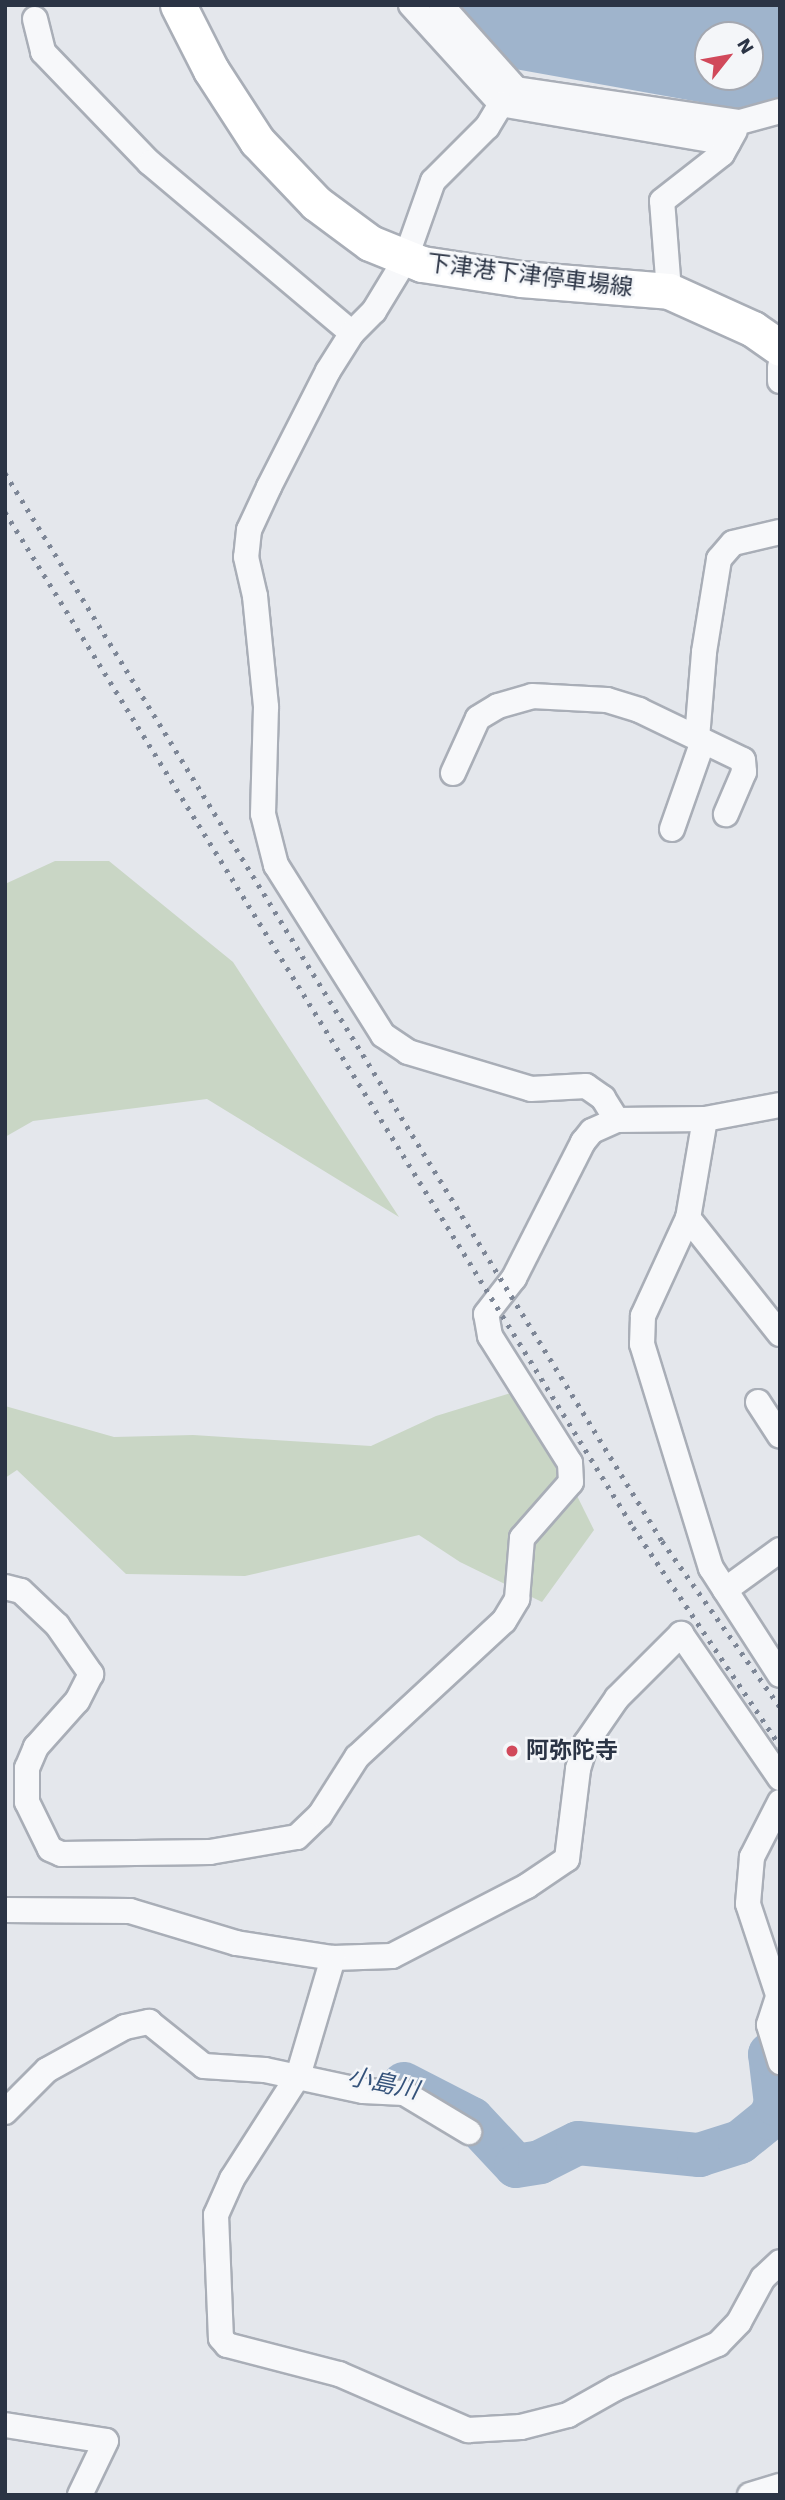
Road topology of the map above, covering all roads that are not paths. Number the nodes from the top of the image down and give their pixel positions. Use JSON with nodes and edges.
{"nodes":[{"id":1,"x":178,"y":5,"type":"edge"},
{"id":2,"x":411,"y":5,"type":"edge"},
{"id":3,"x":441,"y":5,"type":"edge"},
{"id":4,"x":40,"y":10,"type":"edge"},
{"id":5,"x":501,"y":104,"type":"junction"},
{"id":6,"x":780,"y":111,"type":"edge"},
{"id":7,"x":734,"y":133,"type":"junction"},
{"id":8,"x":405,"y":260,"type":"junction"},
{"id":9,"x":669,"y":291,"type":"junction"},
{"id":10,"x":352,"y":333,"type":"junction"},
{"id":11,"x":780,"y":348,"type":"edge"},
{"id":12,"x":780,"y":367,"type":"edge"},
{"id":13,"x":780,"y":381,"type":"edge"},
{"id":14,"x":780,"y":532,"type":"edge"},
{"id":15,"x":700,"y":739,"type":"junction"},
{"id":16,"x":453,"y":774,"type":"dead end"},
{"id":17,"x":726,"y":814,"type":"dead end"},
{"id":18,"x":672,"y":829,"type":"dead end"},
{"id":19,"x":780,"y":1105,"type":"edge"},
{"id":20,"x":617,"y":1119,"type":"junction"},
{"id":21,"x":705,"y":1119,"type":"junction"},
{"id":22,"x":688,"y":1218,"type":"junction"},
{"id":23,"x":780,"y":1334,"type":"edge"},
{"id":24,"x":758,"y":1402,"type":"dead end"},
{"id":25,"x":780,"y":1436,"type":"edge"},
{"id":26,"x":780,"y":1550,"type":"edge"},
{"id":27,"x":5,"y":1587,"type":"edge"},
{"id":28,"x":725,"y":1590,"type":"junction"},
{"id":29,"x":780,"y":1675,"type":"edge"},
{"id":30,"x":780,"y":1777,"type":"edge"},
{"id":31,"x":780,"y":1802,"type":"edge"},
{"id":32,"x":5,"y":1910,"type":"edge"},
{"id":33,"x":333,"y":1958,"type":"junction"},
{"id":34,"x":779,"y":1999,"type":"edge"},
{"id":35,"x":780,"y":2062,"type":"edge"},
{"id":36,"x":298,"y":2076,"type":"junction"},
{"id":37,"x":5,"y":2112,"type":"edge"},
{"id":38,"x":469,"y":2132,"type":"dead end"},
{"id":39,"x":780,"y":2262,"type":"edge"},
{"id":40,"x":5,"y":2425,"type":"edge"},
{"id":41,"x":780,"y":2486,"type":"edge"},
{"id":42,"x":80,"y":2495,"type":"edge"},
{"id":43,"x":750,"y":2495,"type":"edge"}],
"edges":[{"from":1,"to":8,"type":"main road","name":"下津港下津停車場線"},
{"from":2,"to":5,"type":"street"},
{"from":3,"to":7,"type":"street"},
{"from":4,"to":10,"type":"street"},
{"from":5,"to":7,"type":"street"},
{"from":5,"to":8,"type":"street"},
{"from":6,"to":7,"type":"street"},
{"from":7,"to":9,"type":"street"},
{"from":8,"to":9,"type":"main road","name":"下津港下津停車場線"},
{"from":8,"to":10,"type":"street"},
{"from":9,"to":11,"type":"main road","name":"下津港下津停車場線"},
{"from":10,"to":20,"type":"street"},
{"from":12,"to":13,"type":"street"},
{"from":14,"to":15,"type":"street"},
{"from":15,"to":16,"type":"street"},
{"from":15,"to":17,"type":"street"},
{"from":15,"to":18,"type":"street"},
{"from":19,"to":21,"type":"street"},
{"from":20,"to":21,"type":"street"},
{"from":20,"to":27,"type":"street"},
{"from":21,"to":22,"type":"street"},
{"from":22,"to":23,"type":"street"},
{"from":22,"to":28,"type":"street"},
{"from":24,"to":25,"type":"street"},
{"from":26,"to":28,"type":"street"},
{"from":28,"to":29,"type":"street"},
{"from":30,"to":33,"type":"street"},
{"from":31,"to":34,"type":"street"},
{"from":32,"to":33,"type":"street"},
{"from":33,"to":36,"type":"street"},
{"from":34,"to":35,"type":"street"},
{"from":36,"to":37,"type":"street"},
{"from":36,"to":38,"type":"street"},
{"from":36,"to":39,"type":"street"},
{"from":40,"to":42,"type":"street"},
{"from":41,"to":43,"type":"street"}]}
